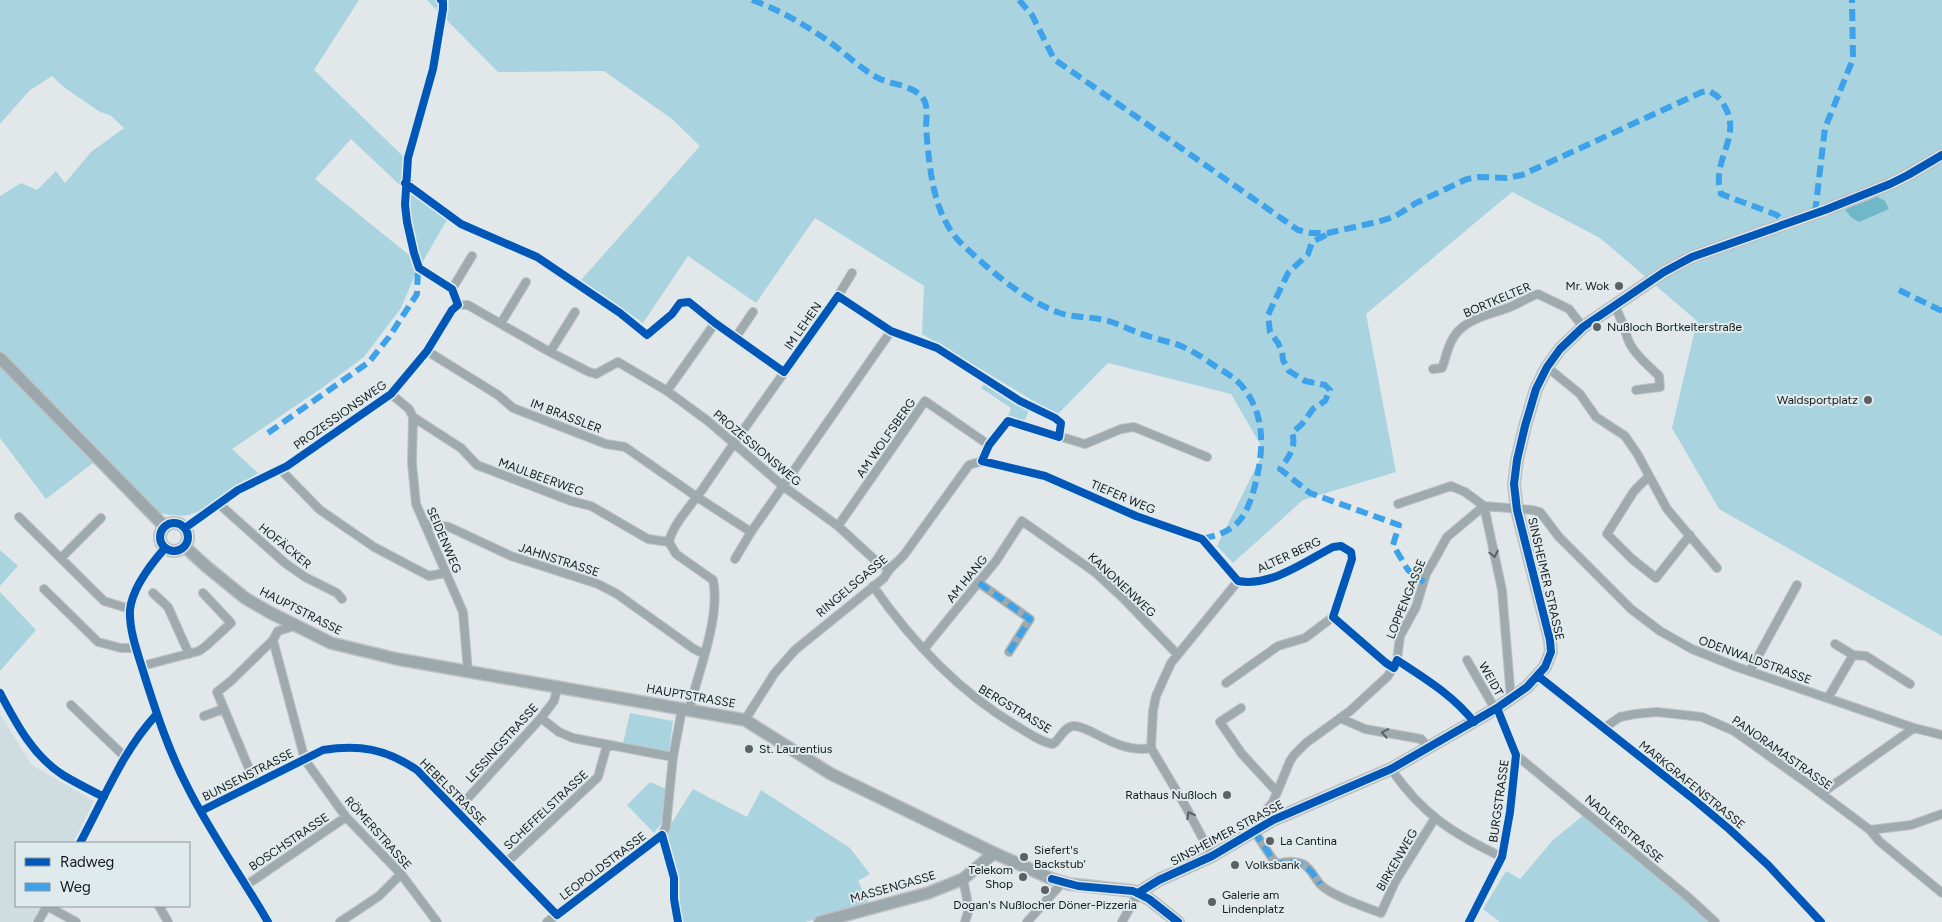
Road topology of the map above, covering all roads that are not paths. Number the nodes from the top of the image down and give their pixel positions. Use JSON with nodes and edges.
{"nodes":[{"id":1,"x":1942,"y":155,"type":"edge"},
{"id":2,"x":472,"y":256,"type":"dead end"},
{"id":3,"x":419,"y":268,"type":"dead end"},
{"id":4,"x":852,"y":273,"type":"dead end"},
{"id":5,"x":526,"y":282,"type":"dead end"},
{"id":6,"x":452,"y":289,"type":"junction"},
{"id":7,"x":838,"y":296,"type":"junction"},
{"id":8,"x":458,"y":306,"type":"junction"},
{"id":9,"x":1615,"y":307,"type":"junction"},
{"id":10,"x":575,"y":312,"type":"dead end"},
{"id":11,"x":753,"y":312,"type":"dead end"},
{"id":12,"x":704,"y":313,"type":"dead end"},
{"id":13,"x":501,"y":323,"type":"junction"},
{"id":14,"x":714,"y":323,"type":"junction"},
{"id":15,"x":1583,"y":327,"type":"junction"},
{"id":16,"x":736,"y":337,"type":"junction"},
{"id":17,"x":427,"y":351,"type":"junction"},
{"id":18,"x":550,"y":352,"type":"junction"},
{"id":19,"x":0,"y":358,"type":"edge"},
{"id":20,"x":1547,"y":367,"type":"junction"},
{"id":21,"x":1433,"y":370,"type":"dead end"},
{"id":22,"x":784,"y":372,"type":"junction"},
{"id":23,"x":1636,"y":390,"type":"dead end"},
{"id":24,"x":667,"y":392,"type":"junction"},
{"id":25,"x":392,"y":394,"type":"junction"},
{"id":26,"x":413,"y":417,"type":"junction"},
{"id":27,"x":733,"y":444,"type":"junction"},
{"id":28,"x":988,"y":444,"type":"junction"},
{"id":29,"x":1207,"y":457,"type":"dead end"},
{"id":30,"x":982,"y":461,"type":"junction"},
{"id":31,"x":280,"y":469,"type":"junction"},
{"id":32,"x":1648,"y":477,"type":"junction"},
{"id":33,"x":783,"y":486,"type":"junction"},
{"id":34,"x":697,"y":497,"type":"junction"},
{"id":35,"x":219,"y":504,"type":"junction"},
{"id":36,"x":1398,"y":504,"type":"dead end"},
{"id":37,"x":1484,"y":506,"type":"junction"},
{"id":38,"x":1517,"y":510,"type":"junction"},
{"id":39,"x":19,"y":517,"type":"dead end"},
{"id":40,"x":100,"y":518,"type":"dead end"},
{"id":41,"x":1022,"y":521,"type":"joint"},
{"id":42,"x":424,"y":523,"type":"junction"},
{"id":43,"x":838,"y":526,"type":"junction"},
{"id":44,"x":165,"y":527,"type":"junction"},
{"id":45,"x":185,"y":528,"type":"junction"},
{"id":46,"x":750,"y":532,"type":"junction"},
{"id":47,"x":1690,"y":535,"type":"junction"},
{"id":48,"x":669,"y":542,"type":"junction"},
{"id":49,"x":185,"y":546,"type":"junction"},
{"id":50,"x":165,"y":548,"type":"junction"},
{"id":51,"x":61,"y":558,"type":"junction"},
{"id":52,"x":735,"y":558,"type":"dead end"},
{"id":53,"x":889,"y":567,"type":"junction"},
{"id":54,"x":1718,"y":568,"type":"dead end"},
{"id":55,"x":446,"y":573,"type":"junction"},
{"id":56,"x":1238,"y":581,"type":"junction"},
{"id":57,"x":979,"y":583,"type":"junction"},
{"id":58,"x":1797,"y":585,"type":"dead end"},
{"id":59,"x":873,"y":586,"type":"junction"},
{"id":60,"x":44,"y":589,"type":"dead end"},
{"id":61,"x":153,"y":593,"type":"dead end"},
{"id":62,"x":203,"y":594,"type":"dead end"},
{"id":63,"x":342,"y":599,"type":"dead end"},
{"id":64,"x":130,"y":609,"type":"junction"},
{"id":65,"x":1333,"y":617,"type":"junction"},
{"id":66,"x":295,"y":626,"type":"junction"},
{"id":67,"x":273,"y":640,"type":"junction"},
{"id":68,"x":1835,"y":644,"type":"dead end"},
{"id":69,"x":137,"y":648,"type":"junction"},
{"id":70,"x":924,"y":649,"type":"junction"},
{"id":71,"x":1010,"y":652,"type":"dead end"},
{"id":72,"x":189,"y":654,"type":"junction"},
{"id":73,"x":704,"y":654,"type":"junction"},
{"id":74,"x":1177,"y":654,"type":"junction"},
{"id":75,"x":1854,"y":655,"type":"junction"},
{"id":76,"x":1467,"y":660,"type":"dead end"},
{"id":77,"x":1395,"y":664,"type":"junction"},
{"id":78,"x":142,"y":666,"type":"junction"},
{"id":79,"x":1750,"y":671,"type":"junction"},
{"id":80,"x":468,"y":672,"type":"junction"},
{"id":81,"x":1538,"y":676,"type":"junction"},
{"id":82,"x":1226,"y":683,"type":"dead end"},
{"id":83,"x":1910,"y":684,"type":"dead end"},
{"id":84,"x":558,"y":686,"type":"junction"},
{"id":85,"x":0,"y":693,"type":"edge"},
{"id":86,"x":1828,"y":698,"type":"junction"},
{"id":87,"x":1511,"y":699,"type":"junction"},
{"id":88,"x":71,"y":705,"type":"dead end"},
{"id":89,"x":1241,"y":708,"type":"dead end"},
{"id":90,"x":223,"y":709,"type":"junction"},
{"id":91,"x":686,"y":709,"type":"junction"},
{"id":92,"x":1496,"y":709,"type":"junction"},
{"id":93,"x":156,"y":715,"type":"junction"},
{"id":94,"x":204,"y":716,"type":"dead end"},
{"id":95,"x":541,"y":718,"type":"junction"},
{"id":96,"x":1340,"y":718,"type":"junction"},
{"id":97,"x":745,"y":720,"type":"junction"},
{"id":98,"x":1474,"y":722,"type":"junction"},
{"id":99,"x":1604,"y":728,"type":"junction"},
{"id":100,"x":1914,"y":728,"type":"junction"},
{"id":101,"x":1942,"y":735,"type":"edge"},
{"id":102,"x":607,"y":744,"type":"junction"},
{"id":103,"x":1428,"y":747,"type":"junction"},
{"id":104,"x":1151,"y":748,"type":"junction"},
{"id":105,"x":124,"y":756,"type":"junction"},
{"id":106,"x":1516,"y":756,"type":"junction"},
{"id":107,"x":673,"y":757,"type":"junction"},
{"id":108,"x":305,"y":760,"type":"junction"},
{"id":109,"x":1391,"y":769,"type":"junction"},
{"id":110,"x":255,"y":783,"type":"junction"},
{"id":111,"x":1277,"y":792,"type":"junction"},
{"id":112,"x":1822,"y":793,"type":"junction"},
{"id":113,"x":104,"y":797,"type":"junction"},
{"id":114,"x":457,"y":810,"type":"junction"},
{"id":115,"x":201,"y":811,"type":"junction"},
{"id":116,"x":1942,"y":814,"type":"edge"},
{"id":117,"x":346,"y":817,"type":"junction"},
{"id":118,"x":1435,"y":818,"type":"junction"},
{"id":119,"x":1273,"y":820,"type":"junction"},
{"id":120,"x":1870,"y":830,"type":"junction"},
{"id":121,"x":1254,"y":831,"type":"junction"},
{"id":122,"x":662,"y":835,"type":"junction"},
{"id":123,"x":83,"y":842,"type":"edge"},
{"id":124,"x":994,"y":853,"type":"junction"},
{"id":125,"x":1212,"y":856,"type":"junction"},
{"id":126,"x":1502,"y":857,"type":"junction"},
{"id":127,"x":507,"y":862,"type":"junction"},
{"id":128,"x":401,"y":874,"type":"junction"},
{"id":129,"x":963,"y":879,"type":"junction"},
{"id":130,"x":1063,"y":882,"type":"junction"},
{"id":131,"x":1320,"y":884,"type":"joint"},
{"id":132,"x":245,"y":886,"type":"junction"},
{"id":133,"x":1138,"y":893,"type":"junction"},
{"id":134,"x":1942,"y":893,"type":"edge"},
{"id":135,"x":46,"y":907,"type":"edge"},
{"id":136,"x":49,"y":907,"type":"edge"},
{"id":137,"x":160,"y":907,"type":"edge"},
{"id":138,"x":557,"y":915,"type":"junction"},
{"id":139,"x":349,"y":920,"type":"edge"},
{"id":140,"x":38,"y":922,"type":"edge"},
{"id":141,"x":76,"y":922,"type":"edge"},
{"id":142,"x":168,"y":922,"type":"edge"},
{"id":143,"x":268,"y":922,"type":"edge"},
{"id":144,"x":340,"y":922,"type":"edge"},
{"id":145,"x":437,"y":922,"type":"edge"},
{"id":146,"x":548,"y":922,"type":"edge"},
{"id":147,"x":678,"y":922,"type":"edge"},
{"id":148,"x":820,"y":922,"type":"edge"},
{"id":149,"x":965,"y":922,"type":"edge"},
{"id":150,"x":1027,"y":922,"type":"edge"},
{"id":151,"x":1122,"y":922,"type":"edge"},
{"id":152,"x":1178,"y":922,"type":"edge"},
{"id":153,"x":1469,"y":922,"type":"edge"},
{"id":154,"x":1716,"y":922,"type":"edge"},
{"id":155,"x":1821,"y":922,"type":"edge"}],
"edges":[{"from":1,"to":9,"type":"main road","name":"SINSHEIMER STRASSE"},
{"from":2,"to":6,"type":"street"},
{"from":3,"to":6,"type":"street"},
{"from":4,"to":7,"type":"street","name":"IM LEHEN"},
{"from":5,"to":13,"type":"street"},
{"from":6,"to":8,"type":"street"},
{"from":7,"to":22,"type":"street","name":"IM LEHEN"},
{"from":7,"to":33,"type":"street","name":"IM LEHEN"},
{"from":8,"to":13,"type":"street","name":"PROZESSIONSWEG"},
{"from":8,"to":17,"type":"street","name":"PROZESSIONSWEG"},
{"from":9,"to":15,"type":"main road","name":"SINSHEIMER STRASSE"},
{"from":9,"to":23,"type":"street"},
{"from":10,"to":18,"type":"street"},
{"from":11,"to":16,"type":"street"},
{"from":12,"to":14,"type":"street"},
{"from":13,"to":18,"type":"street","name":"PROZESSIONSWEG"},
{"from":14,"to":16,"type":"street"},
{"from":14,"to":24,"type":"street"},
{"from":15,"to":20,"type":"main road","name":"SINSHEIMER STRASSE"},
{"from":15,"to":21,"type":"street","name":"BORTKELTER"},
{"from":16,"to":22,"type":"street"},
{"from":17,"to":25,"type":"street","name":"PROZESSIONSWEG"},
{"from":17,"to":34,"type":"street","name":"IM BRASSLER"},
{"from":18,"to":24,"type":"street","name":"PROZESSIONSWEG"},
{"from":19,"to":44,"type":"main road"},
{"from":20,"to":32,"type":"street"},
{"from":20,"to":38,"type":"main road","name":"SINSHEIMER STRASSE"},
{"from":22,"to":27,"type":"street","name":"IM LEHEN"},
{"from":24,"to":27,"type":"street","name":"PROZESSIONSWEG"},
{"from":25,"to":26,"type":"street"},
{"from":25,"to":31,"type":"street","name":"PROZESSIONSWEG"},
{"from":26,"to":42,"type":"street","name":"SEIDENWEG"},
{"from":26,"to":48,"type":"street","name":"MAULBEERWEG"},
{"from":27,"to":33,"type":"street","name":"PROZESSIONSWEG"},
{"from":27,"to":34,"type":"street","name":"IM LEHEN"},
{"from":28,"to":29,"type":"street"},
{"from":28,"to":30,"type":"street"},
{"from":28,"to":43,"type":"street","name":"AM WOLFSBERG"},
{"from":30,"to":53,"type":"street","name":"RINGELSGASSE"},
{"from":30,"to":56,"type":"street","name":"TIEFER WEG"},
{"from":31,"to":35,"type":"street","name":"PROZESSIONSWEG"},
{"from":31,"to":55,"type":"street"},
{"from":32,"to":47,"type":"street"},
{"from":32,"to":47,"type":"street"},
{"from":33,"to":43,"type":"street","name":"PROZESSIONSWEG"},
{"from":33,"to":46,"type":"street"},
{"from":34,"to":46,"type":"street","name":"IM BRASSLER"},
{"from":34,"to":48,"type":"street","name":"IM LEHEN"},
{"from":35,"to":45,"type":"street","name":"PROZESSIONSWEG"},
{"from":35,"to":63,"type":"street","name":"HOFÄCKER"},
{"from":36,"to":37,"type":"street"},
{"from":37,"to":38,"type":"street"},
{"from":37,"to":77,"type":"street","name":"LOPPENGASSE"},
{"from":37,"to":87,"type":"street","one_way":true},
{"from":38,"to":79,"type":"street","name":"ODENWALDSTRASSE"},
{"from":38,"to":81,"type":"main road","name":"SINSHEIMER STRASSE"},
{"from":39,"to":51,"type":"street"},
{"from":40,"to":51,"type":"street"},
{"from":41,"to":57,"type":"street","name":"AM HANG"},
{"from":41,"to":74,"type":"street","name":"KANONENWEG"},
{"from":42,"to":55,"type":"street","name":"SEIDENWEG"},
{"from":42,"to":73,"type":"street","name":"JAHNSTRASSE"},
{"from":43,"to":53,"type":"street","name":"PROZESSIONSWEG"},
{"from":44,"to":45,"type":"main road"},
{"from":44,"to":50,"type":"main road"},
{"from":45,"to":49,"type":"main road"},
{"from":46,"to":52,"type":"street"},
{"from":47,"to":54,"type":"street"},
{"from":48,"to":73,"type":"street"},
{"from":49,"to":50,"type":"main road"},
{"from":49,"to":66,"type":"main road","name":"HAUPTSTRASSE"},
{"from":50,"to":64,"type":"street"},
{"from":51,"to":64,"type":"street"},
{"from":53,"to":59,"type":"street","name":"RINGELSGASSE"},
{"from":55,"to":80,"type":"street","name":"SEIDENWEG"},
{"from":56,"to":65,"type":"street","name":"ALTER BERG"},
{"from":56,"to":74,"type":"street"},
{"from":57,"to":70,"type":"street","name":"AM HANG"},
{"from":57,"to":71,"type":"street"},
{"from":58,"to":79,"type":"street"},
{"from":59,"to":70,"type":"street","name":"BERGSTRASSE"},
{"from":59,"to":97,"type":"street","name":"RINGELSGASSE"},
{"from":60,"to":69,"type":"street"},
{"from":61,"to":72,"type":"street"},
{"from":62,"to":72,"type":"street"},
{"from":64,"to":69,"type":"street"},
{"from":65,"to":77,"type":"street"},
{"from":65,"to":82,"type":"street"},
{"from":66,"to":67,"type":"street"},
{"from":66,"to":80,"type":"main road","name":"HAUPTSTRASSE"},
{"from":67,"to":90,"type":"street"},
{"from":67,"to":108,"type":"street","name":"RÖMERSTRASSE"},
{"from":68,"to":75,"type":"street"},
{"from":69,"to":78,"type":"street"},
{"from":70,"to":104,"type":"street","name":"BERGSTRASSE"},
{"from":72,"to":78,"type":"street"},
{"from":73,"to":91,"type":"street"},
{"from":74,"to":104,"type":"street"},
{"from":75,"to":83,"type":"street"},
{"from":75,"to":86,"type":"street"},
{"from":76,"to":92,"type":"street","name":"WEIDT"},
{"from":77,"to":96,"type":"street"},
{"from":77,"to":98,"type":"street"},
{"from":78,"to":93,"type":"street"},
{"from":79,"to":86,"type":"street","name":"ODENWALDSTRASSE"},
{"from":80,"to":84,"type":"main road","name":"HAUPTSTRASSE"},
{"from":81,"to":87,"type":"main road","name":"SINSHEIMER STRASSE"},
{"from":81,"to":99,"type":"street","name":"MARKGRAFENSTRASSE"},
{"from":84,"to":91,"type":"main road","name":"HAUPTSTRASSE"},
{"from":84,"to":95,"type":"street","name":"LESSINGSTRASSE"},
{"from":85,"to":113,"type":"street"},
{"from":86,"to":100,"type":"street","name":"ODENWALDSTRASSE"},
{"from":87,"to":92,"type":"main road","name":"SINSHEIMER STRASSE"},
{"from":88,"to":105,"type":"street"},
{"from":89,"to":111,"type":"street"},
{"from":90,"to":94,"type":"street"},
{"from":90,"to":110,"type":"street"},
{"from":91,"to":97,"type":"main road","name":"HAUPTSTRASSE"},
{"from":91,"to":107,"type":"street","name":"LEOPOLDSTRASSE"},
{"from":92,"to":98,"type":"main road","name":"SINSHEIMER STRASSE"},
{"from":92,"to":106,"type":"street","name":"BURGSTRASSE"},
{"from":93,"to":105,"type":"street"},
{"from":93,"to":115,"type":"street"},
{"from":95,"to":102,"type":"street"},
{"from":95,"to":114,"type":"street","name":"LESSINGSTRASSE"},
{"from":103,"to":96,"type":"street","one_way":true},
{"from":96,"to":111,"type":"street"},
{"from":97,"to":124,"type":"main road","name":"HAUPTSTRASSE"},
{"from":98,"to":103,"type":"main road","name":"SINSHEIMER STRASSE"},
{"from":99,"to":112,"type":"street","name":"PANORAMASTRASSE"},
{"from":99,"to":155,"type":"street","name":"MARKGRAFENSTRASSE"},
{"from":100,"to":101,"type":"street","name":"ODENWALDSTRASSE"},
{"from":100,"to":112,"type":"street"},
{"from":102,"to":107,"type":"street"},
{"from":102,"to":127,"type":"street","name":"SCHEFFELSTRASSE"},
{"from":103,"to":109,"type":"main road","name":"SINSHEIMER STRASSE"},
{"from":125,"to":104,"type":"street","one_way":true},
{"from":105,"to":113,"type":"street"},
{"from":106,"to":126,"type":"street","name":"BURGSTRASSE"},
{"from":106,"to":154,"type":"street","name":"NADLERSTRASSE"},
{"from":107,"to":122,"type":"street","name":"LEOPOLDSTRASSE"},
{"from":108,"to":110,"type":"street","name":"BUNSENSTRASSE"},
{"from":108,"to":114,"type":"street","name":"HEBELSTRASSE"},
{"from":108,"to":117,"type":"street","name":"RÖMERSTRASSE"},
{"from":109,"to":118,"type":"street"},
{"from":109,"to":119,"type":"main road","name":"SINSHEIMER STRASSE"},
{"from":110,"to":115,"type":"street","name":"BUNSENSTRASSE"},
{"from":111,"to":119,"type":"street"},
{"from":112,"to":120,"type":"street","name":"PANORAMASTRASSE"},
{"from":113,"to":123,"type":"street"},
{"from":114,"to":127,"type":"street","name":"HEBELSTRASSE"},
{"from":115,"to":132,"type":"street"},
{"from":116,"to":120,"type":"street"},
{"from":117,"to":128,"type":"street","name":"RÖMERSTRASSE"},
{"from":117,"to":132,"type":"street","name":"BOSCHSTRASSE"},
{"from":118,"to":126,"type":"street"},
{"from":118,"to":131,"type":"street","name":"BIRKENWEG"},
{"from":119,"to":121,"type":"main road","name":"SINSHEIMER STRASSE"},
{"from":120,"to":134,"type":"street","name":"PANORAMASTRASSE"},
{"from":121,"to":125,"type":"main road","name":"SINSHEIMER STRASSE"},
{"from":121,"to":131,"type":"street","name":"SINSHEIMER STRASSE"},
{"from":122,"to":138,"type":"street","name":"LEOPOLDSTRASSE"},
{"from":122,"to":147,"type":"street"},
{"from":124,"to":129,"type":"main road","name":"MASSENGASSE"},
{"from":124,"to":130,"type":"main road","name":"HAUPTSTRASSE"},
{"from":125,"to":133,"type":"main road","name":"SINSHEIMER STRASSE"},
{"from":126,"to":153,"type":"street","name":"BURGSTRASSE"},
{"from":127,"to":138,"type":"street","name":"HEBELSTRASSE"},
{"from":128,"to":139,"type":"street"},
{"from":128,"to":145,"type":"street","name":"RÖMERSTRASSE"},
{"from":129,"to":148,"type":"main road","name":"MASSENGASSE"},
{"from":129,"to":149,"type":"street"},
{"from":130,"to":133,"type":"main road","name":"HAUPTSTRASSE"},
{"from":130,"to":150,"type":"street"},
{"from":132,"to":143,"type":"street"},
{"from":133,"to":151,"type":"street"},
{"from":133,"to":152,"type":"main road","name":"HAUPTSTRASSE"},
{"from":135,"to":140,"type":"street"},
{"from":136,"to":141,"type":"street"},
{"from":137,"to":142,"type":"street"},
{"from":138,"to":146,"type":"street","name":"LEOPOLDSTRASSE"},
{"from":139,"to":144,"type":"street"}]}
